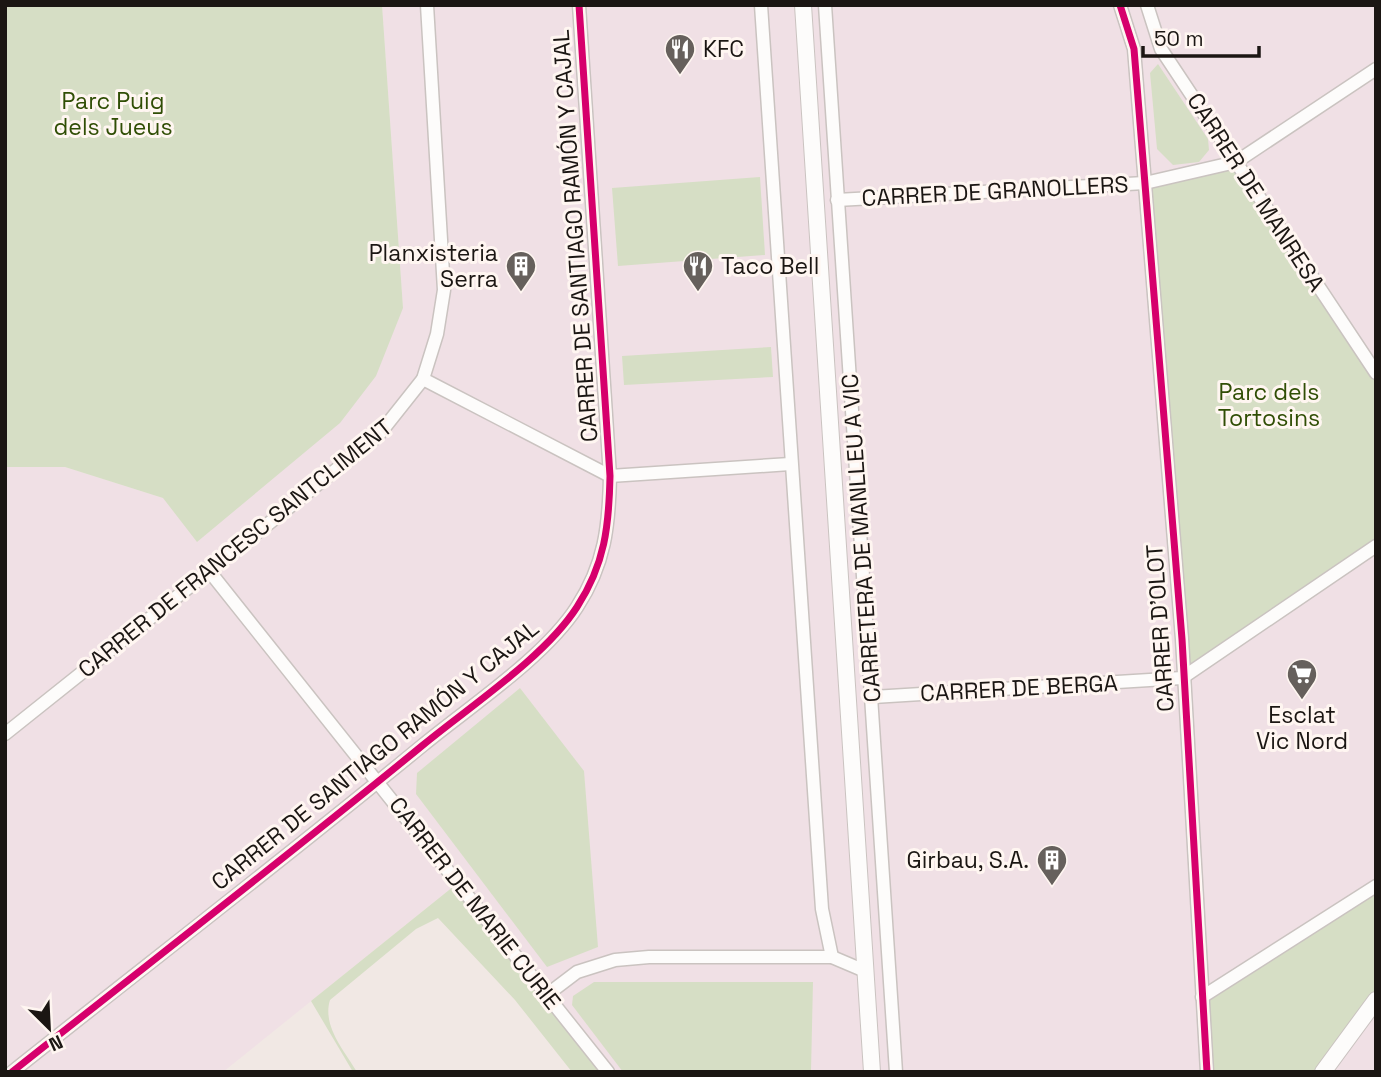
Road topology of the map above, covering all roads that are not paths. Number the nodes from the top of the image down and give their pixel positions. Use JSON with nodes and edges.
{"nodes":[{"id":1,"x":427,"y":5,"type":"edge"},
{"id":2,"x":579,"y":5,"type":"edge"},
{"id":3,"x":761,"y":5,"type":"edge"},
{"id":4,"x":803,"y":5,"type":"edge"},
{"id":5,"x":825,"y":5,"type":"edge"},
{"id":6,"x":1120,"y":5,"type":"edge"},
{"id":7,"x":1147,"y":5,"type":"edge"},
{"id":8,"x":1376,"y":69,"type":"edge"},
{"id":9,"x":1236,"y":162,"type":"junction"},
{"id":10,"x":1144,"y":183,"type":"junction"},
{"id":11,"x":836,"y":200,"type":"junction"},
{"id":12,"x":1376,"y":373,"type":"edge"},
{"id":13,"x":423,"y":379,"type":"junction"},
{"id":14,"x":790,"y":464,"type":"junction"},
{"id":15,"x":610,"y":476,"type":"junction"},
{"id":16,"x":1376,"y":546,"type":"edge"},
{"id":17,"x":211,"y":572,"type":"junction"},
{"id":18,"x":1182,"y":678,"type":"junction"},
{"id":19,"x":873,"y":697,"type":"junction"},
{"id":20,"x":5,"y":734,"type":"edge"},
{"id":21,"x":379,"y":782,"type":"junction"},
{"id":22,"x":1376,"y":886,"type":"edge"},
{"id":23,"x":832,"y":957,"type":"junction"},
{"id":24,"x":866,"y":971,"type":"junction"},
{"id":25,"x":548,"y":994,"type":"junction"},
{"id":26,"x":1202,"y":997,"type":"junction"},
{"id":27,"x":1376,"y":1000,"type":"edge"},
{"id":28,"x":874,"y":1071,"type":"edge"},
{"id":29,"x":12,"y":1072,"type":"edge"},
{"id":30,"x":608,"y":1072,"type":"edge"},
{"id":31,"x":896,"y":1072,"type":"edge"},
{"id":32,"x":1207,"y":1072,"type":"edge"},
{"id":33,"x":1323,"y":1072,"type":"edge"}],
"edges":[{"from":1,"to":13,"type":"street","name":"CARRER DE FRANCESC SANTCLIMENT"},
{"from":2,"to":15,"type":"street","name":"CARRER DE SANTIAGO RAMÓN Y CAJAL"},
{"from":3,"to":14,"type":"street"},
{"from":4,"to":24,"type":"street","name":"CARRETERA DE MANLLEU A VIC"},
{"from":5,"to":11,"type":"street","name":"CARRETERA DE MANLLEU A VIC"},
{"from":6,"to":10,"type":"street","name":"CARRER D'OLOT"},
{"from":7,"to":9,"type":"street","name":"CARRER DE MANRESA"},
{"from":8,"to":9,"type":"street","name":"CARRER DE GRANOLLERS"},
{"from":9,"to":10,"type":"street","name":"CARRER DE GRANOLLERS"},
{"from":9,"to":12,"type":"street","name":"CARRER DE MANRESA"},
{"from":10,"to":11,"type":"street","name":"CARRER DE GRANOLLERS"},
{"from":10,"to":18,"type":"street","name":"CARRER D'OLOT"},
{"from":11,"to":19,"type":"street","name":"CARRETERA DE MANLLEU A VIC"},
{"from":13,"to":15,"type":"street"},
{"from":13,"to":17,"type":"street","name":"CARRER DE FRANCESC SANTCLIMENT"},
{"from":14,"to":15,"type":"street"},
{"from":14,"to":23,"type":"street"},
{"from":15,"to":21,"type":"street","name":"CARRER DE SANTIAGO RAMÓN Y CAJAL"},
{"from":16,"to":18,"type":"street"},
{"from":17,"to":20,"type":"street","name":"CARRER DE FRANCESC SANTCLIMENT"},
{"from":17,"to":21,"type":"street","name":"CARRER DE MARIE CURIE"},
{"from":18,"to":19,"type":"street","name":"CARRER DE BERGA"},
{"from":18,"to":26,"type":"street","name":"CARRER D'OLOT"},
{"from":19,"to":31,"type":"street","name":"CARRETERA DE MANLLEU A VIC"},
{"from":21,"to":25,"type":"street","name":"CARRER DE MARIE CURIE"},
{"from":21,"to":29,"type":"street","name":"CARRER DE SANTIAGO RAMÓN Y CAJAL"},
{"from":22,"to":26,"type":"street"},
{"from":23,"to":24,"type":"street"},
{"from":23,"to":25,"type":"street"},
{"from":24,"to":28,"type":"street","name":"CARRETERA DE MANLLEU A VIC"},
{"from":25,"to":30,"type":"street","name":"CARRER DE MARIE CURIE"},
{"from":26,"to":32,"type":"street","name":"CARRER D'OLOT"},
{"from":27,"to":33,"type":"street"}]}
